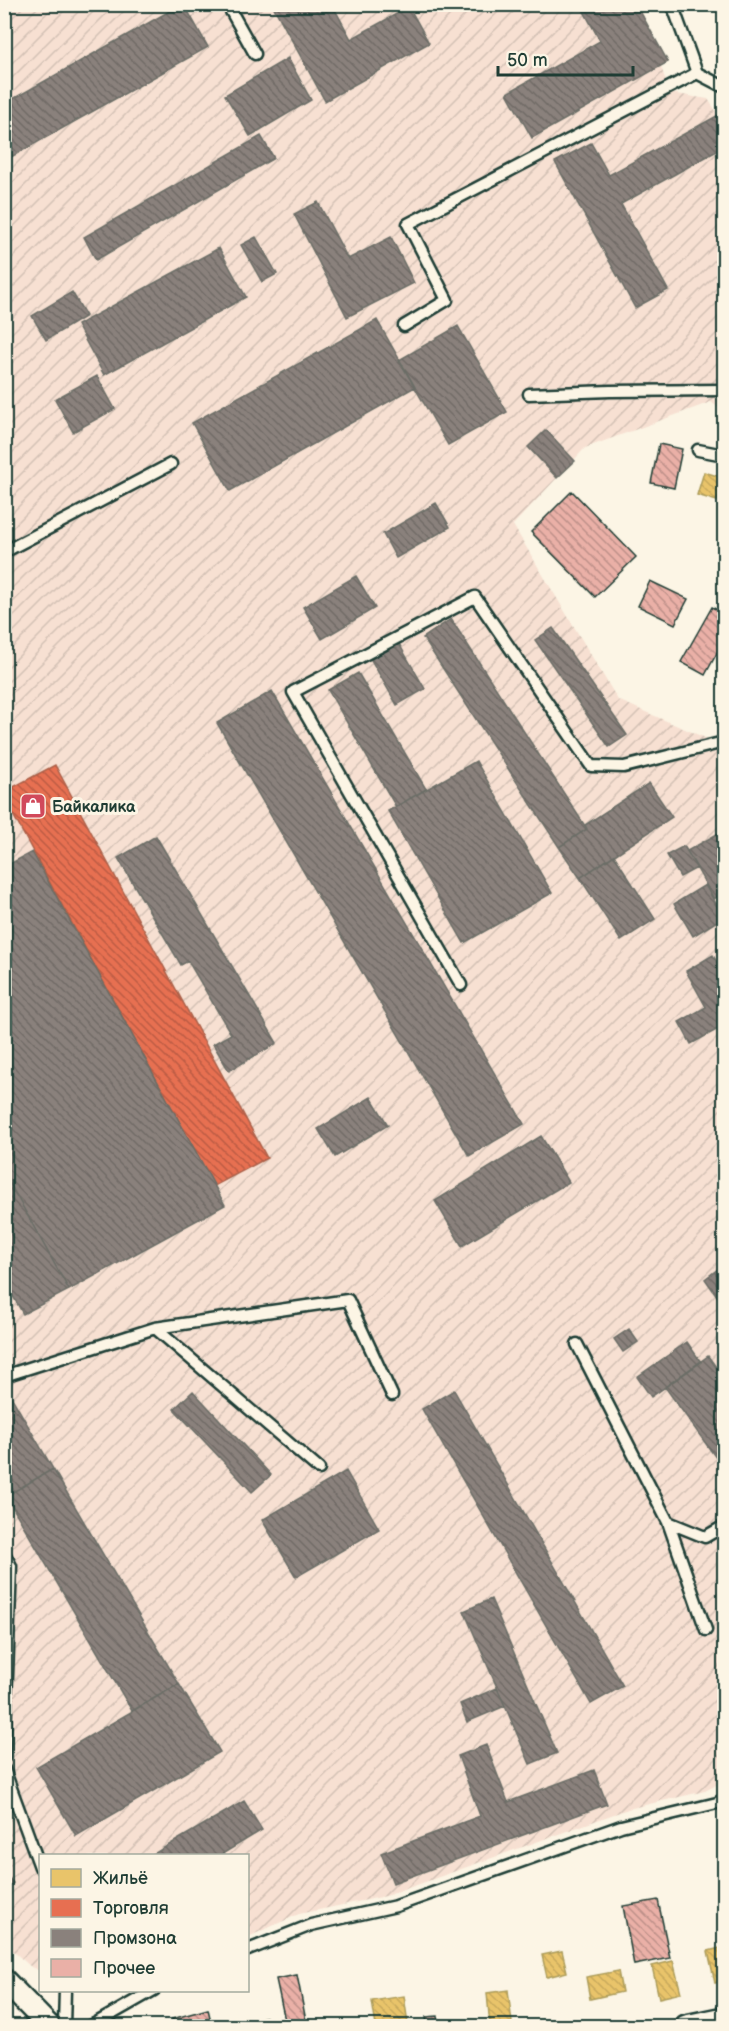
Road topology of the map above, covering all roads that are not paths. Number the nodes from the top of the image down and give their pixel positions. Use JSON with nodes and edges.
{"nodes":[{"id":1,"x":227,"y":4,"type":"edge"},
{"id":2,"x":672,"y":4,"type":"edge"},
{"id":3,"x":255,"y":54,"type":"dead end"},
{"id":4,"x":697,"y":73,"type":"junction"},
{"id":5,"x":724,"y":87,"type":"edge"},
{"id":6,"x":404,"y":326,"type":"dead end"},
{"id":7,"x":724,"y":390,"type":"edge"},
{"id":8,"x":529,"y":394,"type":"dead end"},
{"id":9,"x":698,"y":450,"type":"dead end"},
{"id":10,"x":724,"y":455,"type":"edge"},
{"id":11,"x":171,"y":464,"type":"dead end"},
{"id":12,"x":4,"y":552,"type":"edge"},
{"id":13,"x":724,"y":742,"type":"edge"},
{"id":14,"x":461,"y":985,"type":"dead end"},
{"id":15,"x":155,"y":1328,"type":"junction"},
{"id":16,"x":577,"y":1344,"type":"dead end"},
{"id":17,"x":4,"y":1376,"type":"edge"},
{"id":18,"x":392,"y":1395,"type":"dead end"},
{"id":19,"x":320,"y":1469,"type":"dead end"},
{"id":20,"x":668,"y":1522,"type":"junction"},
{"id":21,"x":724,"y":1526,"type":"edge"},
{"id":22,"x":4,"y":1553,"type":"edge"},
{"id":23,"x":706,"y":1630,"type":"dead end"},
{"id":24,"x":4,"y":1758,"type":"edge"},
{"id":25,"x":4,"y":1769,"type":"edge"},
{"id":26,"x":724,"y":1799,"type":"edge"},
{"id":27,"x":39,"y":1864,"type":"edge"},
{"id":28,"x":249,"y":1950,"type":"edge"},
{"id":29,"x":4,"y":1980,"type":"edge"},
{"id":30,"x":65,"y":1992,"type":"edge"},
{"id":31,"x":150,"y":1992,"type":"edge"},
{"id":32,"x":724,"y":2018,"type":"edge"},
{"id":33,"x":49,"y":2026,"type":"edge"},
{"id":34,"x":64,"y":2026,"type":"edge"},
{"id":35,"x":91,"y":2026,"type":"edge"},
{"id":36,"x":686,"y":2026,"type":"edge"}],
"edges":[{"from":1,"to":3,"type":"lane"},
{"from":2,"to":4,"type":"lane"},
{"from":4,"to":5,"type":"lane"},
{"from":4,"to":6,"type":"lane"},
{"from":7,"to":8,"type":"lane"},
{"from":9,"to":10,"type":"lane"},
{"from":11,"to":12,"type":"lane"},
{"from":13,"to":14,"type":"lane"},
{"from":15,"to":17,"type":"lane"},
{"from":15,"to":18,"type":"lane"},
{"from":15,"to":19,"type":"lane"},
{"from":16,"to":20,"type":"lane"},
{"from":20,"to":21,"type":"lane"},
{"from":20,"to":23,"type":"lane"},
{"from":22,"to":24,"type":"lane"},
{"from":25,"to":27,"type":"lane"},
{"from":26,"to":28,"type":"lane"},
{"from":29,"to":33,"type":"street"},
{"from":30,"to":34,"type":"lane"},
{"from":31,"to":35,"type":"lane"},
{"from":32,"to":36,"type":"street"}]}
